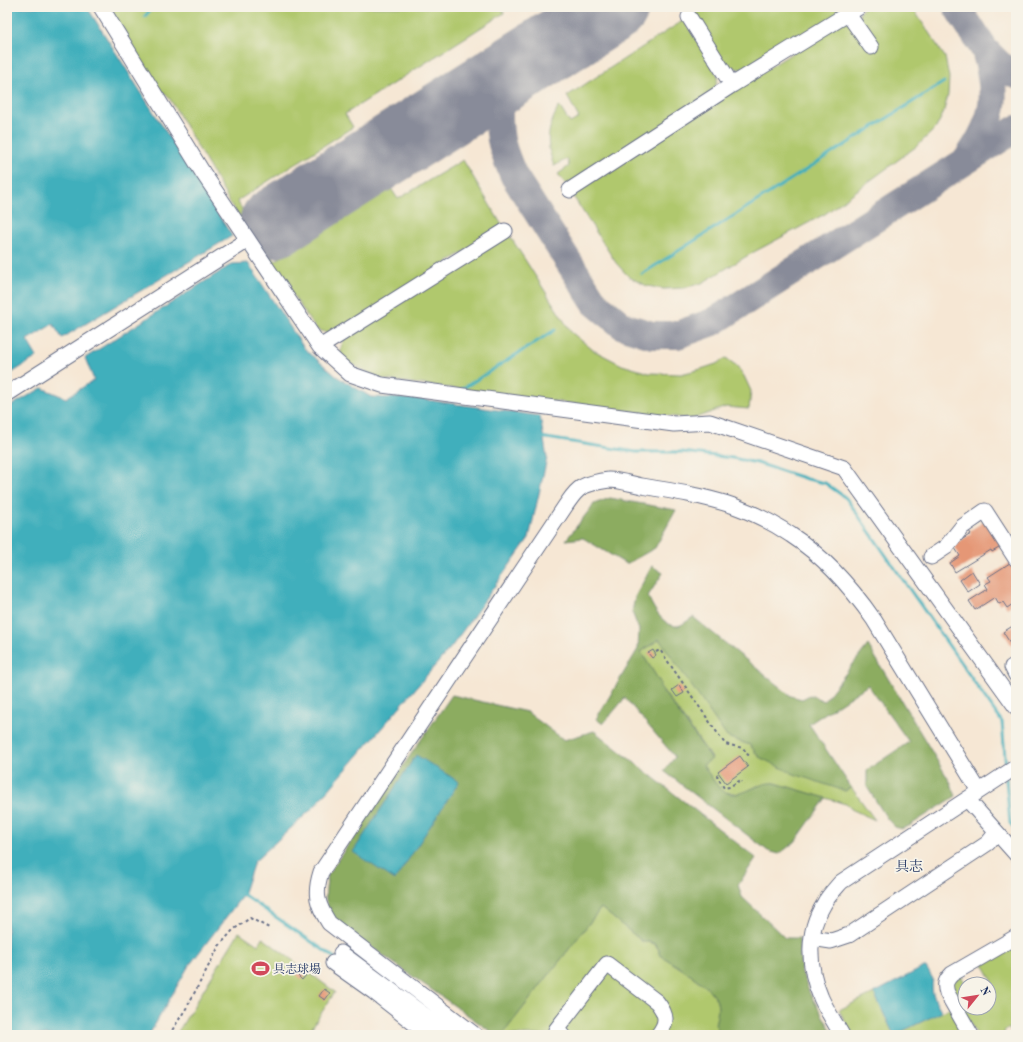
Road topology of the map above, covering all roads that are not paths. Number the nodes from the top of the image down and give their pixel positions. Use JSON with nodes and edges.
{"nodes":[{"id":1,"x":101,"y":7,"type":"edge"},
{"id":2,"x":854,"y":10,"type":"edge"},
{"id":3,"x":689,"y":17,"type":"dead end"},
{"id":4,"x":871,"y":47,"type":"dead end"},
{"id":5,"x":732,"y":85,"type":"junction"},
{"id":6,"x":570,"y":190,"type":"dead end"},
{"id":7,"x":505,"y":231,"type":"dead end"},
{"id":8,"x":248,"y":240,"type":"junction"},
{"id":9,"x":320,"y":347,"type":"junction"},
{"id":10,"x":7,"y":394,"type":"edge"},
{"id":11,"x":939,"y":557,"type":"dead end"},
{"id":12,"x":1016,"y":559,"type":"edge"},
{"id":13,"x":1016,"y":707,"type":"edge"},
{"id":14,"x":1016,"y":767,"type":"edge"},
{"id":15,"x":973,"y":795,"type":"junction"},
{"id":16,"x":996,"y":833,"type":"junction"},
{"id":17,"x":1016,"y":854,"type":"edge"},
{"id":18,"x":1016,"y":937,"type":"edge"},
{"id":19,"x":812,"y":938,"type":"junction"},
{"id":20,"x":429,"y":1035,"type":"edge"},
{"id":21,"x":451,"y":1035,"type":"edge"},
{"id":22,"x":475,"y":1035,"type":"edge"},
{"id":23,"x":562,"y":1035,"type":"edge"},
{"id":24,"x":658,"y":1035,"type":"edge"},
{"id":25,"x":842,"y":1035,"type":"edge"},
{"id":26,"x":971,"y":1035,"type":"edge"}],
"edges":[{"from":1,"to":8,"type":"street"},
{"from":2,"to":4,"type":"street"},
{"from":2,"to":5,"type":"street"},
{"from":3,"to":5,"type":"street"},
{"from":5,"to":6,"type":"street"},
{"from":7,"to":9,"type":"street"},
{"from":8,"to":9,"type":"street"},
{"from":8,"to":10,"type":"street"},
{"from":9,"to":13,"type":"street"},
{"from":11,"to":12,"type":"street"},
{"from":14,"to":15,"type":"street"},
{"from":15,"to":16,"type":"street"},
{"from":15,"to":19,"type":"street"},
{"from":15,"to":22,"type":"street"},
{"from":16,"to":17,"type":"street"},
{"from":16,"to":19,"type":"street"},
{"from":18,"to":26,"type":"street"},
{"from":19,"to":25,"type":"street"},
{"from":20,"to":21,"type":"street"},
{"from":23,"to":24,"type":"street"}]}
